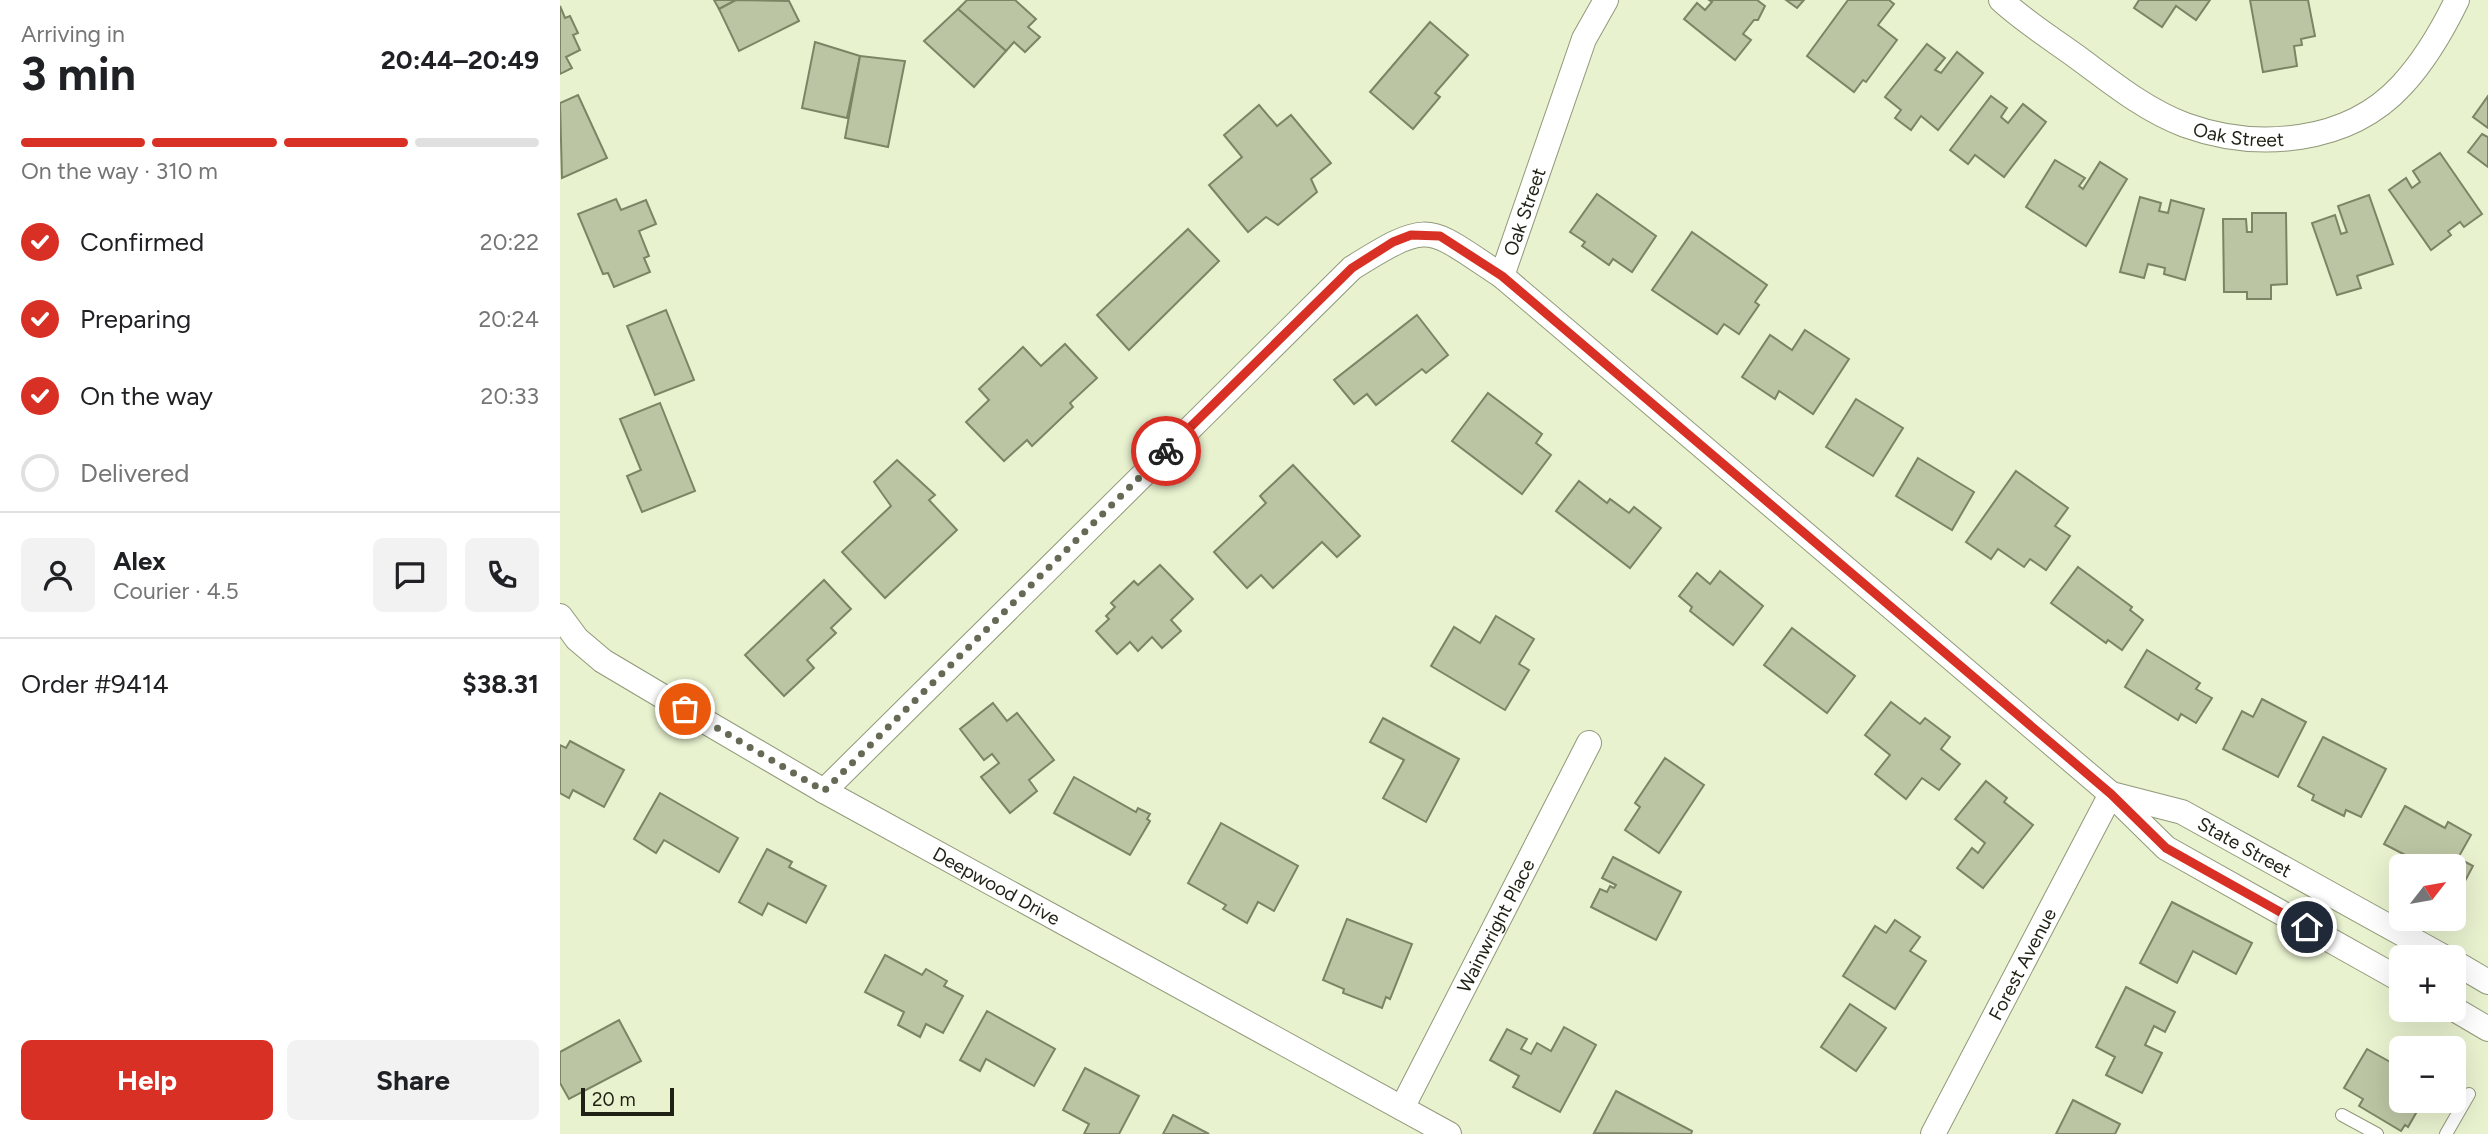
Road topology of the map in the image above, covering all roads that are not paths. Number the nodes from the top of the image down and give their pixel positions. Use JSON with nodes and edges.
{"nodes":[{"id":1,"x":1606,"y":0,"type":"edge"},
{"id":2,"x":2001,"y":0,"type":"edge"},
{"id":3,"x":2456,"y":0,"type":"edge"},
{"id":4,"x":1502,"y":276,"type":"junction"},
{"id":5,"x":560,"y":616,"type":"edge"},
{"id":6,"x":1589,"y":743,"type":"dead end"},
{"id":7,"x":824,"y":791,"type":"junction"},
{"id":8,"x":2111,"y":794,"type":"junction"},
{"id":9,"x":2422,"y":945,"type":"edge"},
{"id":10,"x":2466,"y":969,"type":"edge"},
{"id":11,"x":2389,"y":973,"type":"edge"},
{"id":12,"x":2488,"y":982,"type":"edge"},
{"id":13,"x":2466,"y":1016,"type":"edge"},
{"id":14,"x":2488,"y":1028,"type":"edge"},
{"id":15,"x":2469,"y":1094,"type":"dead end"},
{"id":16,"x":1402,"y":1108,"type":"junction"},
{"id":17,"x":2342,"y":1115,"type":"dead end"},
{"id":18,"x":1449,"y":1134,"type":"edge"},
{"id":19,"x":1933,"y":1134,"type":"edge"},
{"id":20,"x":2377,"y":1134,"type":"edge"},
{"id":21,"x":2446,"y":1134,"type":"edge"}],
"edges":[{"from":1,"to":4,"type":"street","name":"Oak Street"},
{"from":2,"to":3,"type":"street","name":"Oak Street"},
{"from":4,"to":7,"type":"street","name":"Oak Street"},
{"from":4,"to":8,"type":"street","name":"State Street"},
{"from":5,"to":7,"type":"street","name":"Deepwood Drive"},
{"from":6,"to":16,"type":"street","name":"Wainwright Place"},
{"from":7,"to":16,"type":"street","name":"Deepwood Drive"},
{"from":8,"to":9,"type":"street","name":"State Street"},
{"from":8,"to":11,"type":"street","name":"State Street"},
{"from":8,"to":19,"type":"street","name":"Forest Avenue"},
{"from":10,"to":12,"type":"street"},
{"from":13,"to":14,"type":"street"},
{"from":15,"to":21,"type":"lane"},
{"from":16,"to":18,"type":"street","name":"Deepwood Drive"},
{"from":17,"to":20,"type":"lane"}]}
